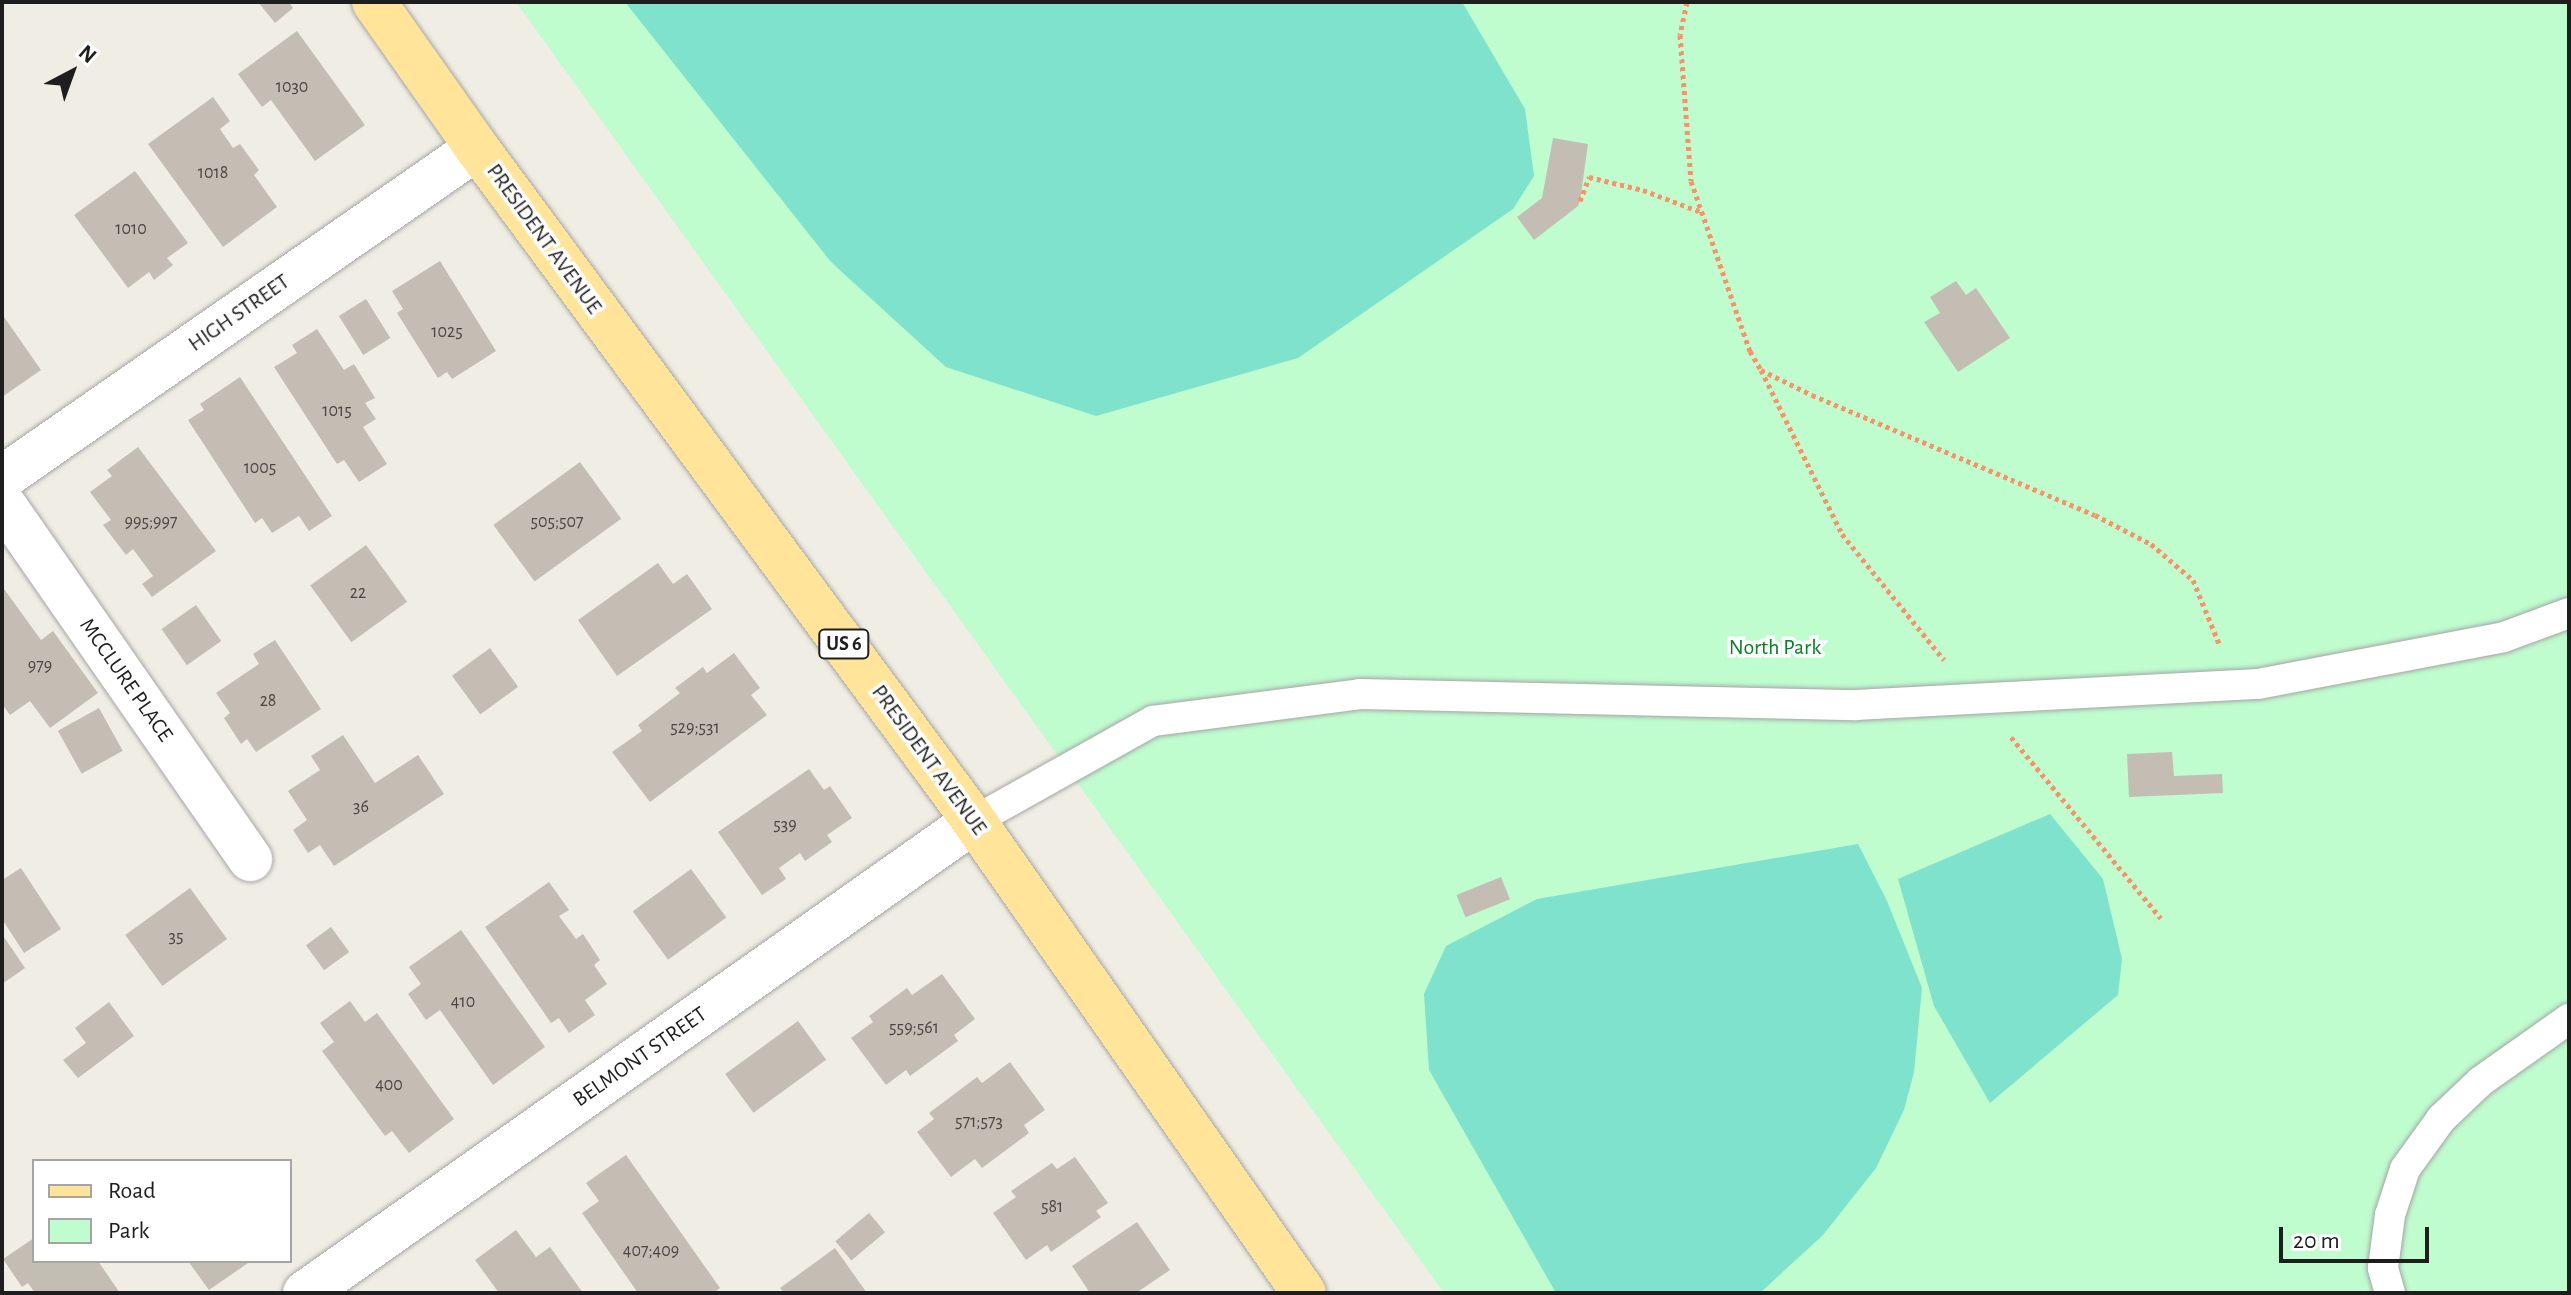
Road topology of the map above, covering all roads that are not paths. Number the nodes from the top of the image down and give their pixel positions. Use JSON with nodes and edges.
{"nodes":[{"id":1,"x":374,"y":2,"type":"edge"},
{"id":2,"x":477,"y":148,"type":"junction"},
{"id":3,"x":2,"y":478,"type":"edge"},
{"id":4,"x":2,"y":502,"type":"edge"},
{"id":5,"x":2569,"y":613,"type":"edge"},
{"id":6,"x":974,"y":821,"type":"junction"},
{"id":7,"x":250,"y":859,"type":"dead end"},
{"id":8,"x":2569,"y":1019,"type":"edge"},
{"id":9,"x":305,"y":1293,"type":"edge"},
{"id":10,"x":1304,"y":1293,"type":"edge"},
{"id":11,"x":2390,"y":1293,"type":"edge"}],
"edges":[{"from":1,"to":2,"type":"main road","name":"PRESIDENT AVENUE","number":"US 6"},
{"from":2,"to":3,"type":"street","name":"HIGH STREET"},
{"from":2,"to":6,"type":"main road","name":"PRESIDENT AVENUE","number":"US 6"},
{"from":4,"to":7,"type":"street","name":"MCCLURE PLACE"},
{"from":5,"to":6,"type":"lane"},
{"from":6,"to":9,"type":"street","name":"BELMONT STREET"},
{"from":6,"to":10,"type":"main road","name":"PRESIDENT AVENUE","number":"US 6"},
{"from":8,"to":11,"type":"lane"}]}
